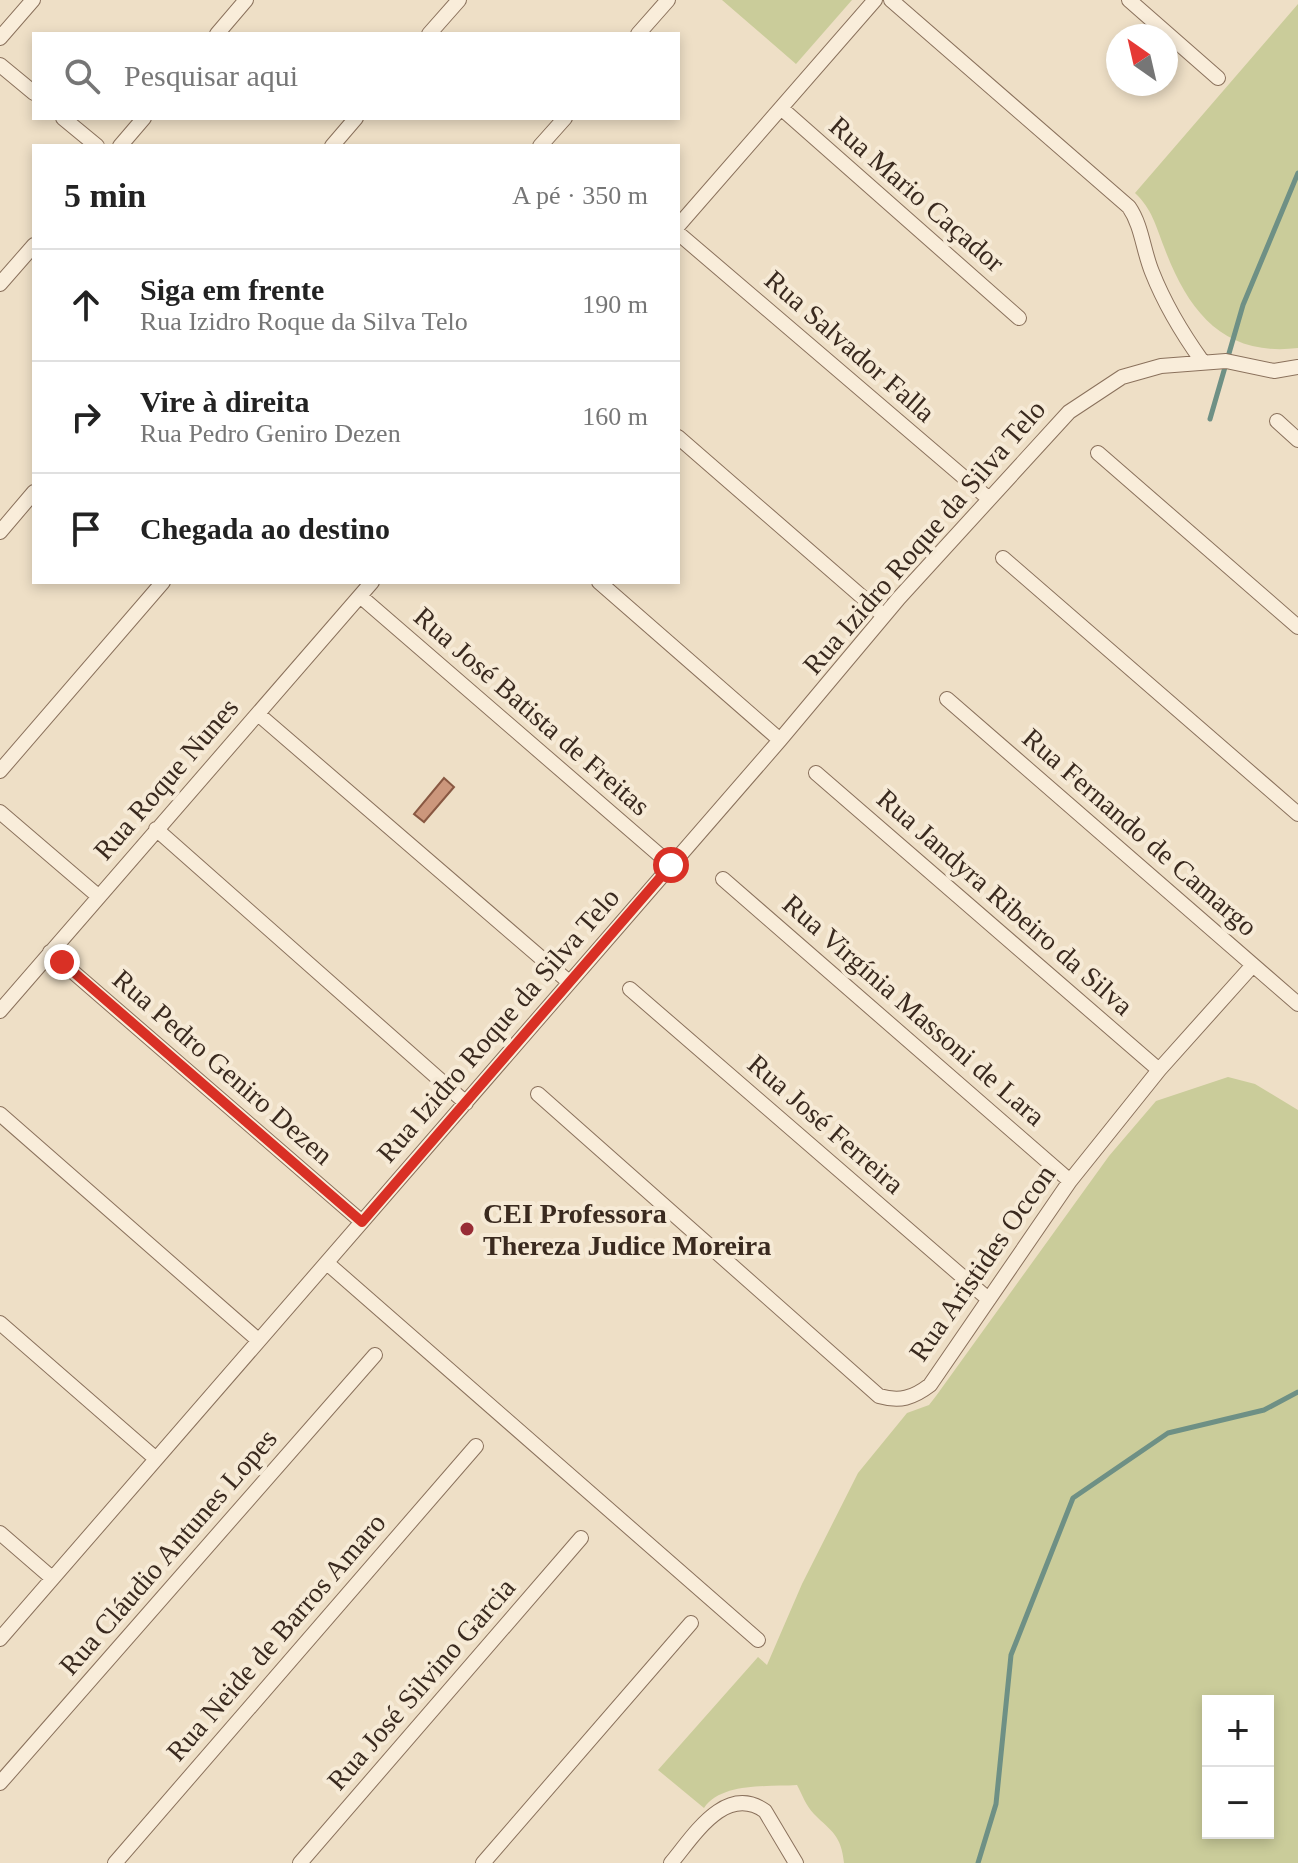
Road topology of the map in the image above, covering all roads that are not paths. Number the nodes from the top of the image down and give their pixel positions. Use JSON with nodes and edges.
{"nodes":[{"id":1,"x":33,"y":0,"type":"edge"},
{"id":2,"x":246,"y":0,"type":"edge"},
{"id":3,"x":459,"y":0,"type":"edge"},
{"id":4,"x":668,"y":0,"type":"edge"},
{"id":5,"x":875,"y":0,"type":"edge"},
{"id":6,"x":891,"y":0,"type":"edge"},
{"id":7,"x":1129,"y":0,"type":"edge"},
{"id":8,"x":219,"y":32,"type":"edge"},
{"id":9,"x":431,"y":32,"type":"edge"},
{"id":10,"x":640,"y":32,"type":"edge"},
{"id":11,"x":0,"y":38,"type":"edge"},
{"id":12,"x":0,"y":65,"type":"edge"},
{"id":13,"x":1218,"y":78,"type":"dead end"},
{"id":14,"x":32,"y":91,"type":"edge"},
{"id":15,"x":781,"y":108,"type":"junction"},
{"id":16,"x":65,"y":120,"type":"edge"},
{"id":17,"x":142,"y":120,"type":"edge"},
{"id":18,"x":354,"y":120,"type":"edge"},
{"id":19,"x":563,"y":120,"type":"edge"},
{"id":20,"x":95,"y":144,"type":"edge"},
{"id":21,"x":122,"y":144,"type":"edge"},
{"id":22,"x":334,"y":144,"type":"edge"},
{"id":23,"x":542,"y":144,"type":"edge"},
{"id":24,"x":680,"y":224,"type":"edge"},
{"id":25,"x":680,"y":235,"type":"edge"},
{"id":26,"x":32,"y":247,"type":"edge"},
{"id":27,"x":0,"y":284,"type":"edge"},
{"id":28,"x":1019,"y":318,"type":"dead end"},
{"id":29,"x":1202,"y":361,"type":"junction"},
{"id":30,"x":1298,"y":367,"type":"edge"},
{"id":31,"x":1277,"y":421,"type":"dead end"},
{"id":32,"x":680,"y":439,"type":"edge"},
{"id":33,"x":1298,"y":440,"type":"edge"},
{"id":34,"x":1098,"y":453,"type":"dead end"},
{"id":35,"x":32,"y":494,"type":"edge"},
{"id":36,"x":988,"y":498,"type":"junction"},
{"id":37,"x":0,"y":532,"type":"edge"},
{"id":38,"x":1003,"y":558,"type":"dead end"},
{"id":39,"x":161,"y":584,"type":"edge"},
{"id":40,"x":370,"y":584,"type":"edge"},
{"id":41,"x":601,"y":584,"type":"edge"},
{"id":42,"x":360,"y":596,"type":"junction"},
{"id":43,"x":884,"y":616,"type":"junction"},
{"id":44,"x":1298,"y":627,"type":"edge"},
{"id":45,"x":947,"y":699,"type":"dead end"},
{"id":46,"x":258,"y":714,"type":"junction"},
{"id":47,"x":780,"y":740,"type":"junction"},
{"id":48,"x":0,"y":771,"type":"edge"},
{"id":49,"x":816,"y":773,"type":"dead end"},
{"id":50,"x":0,"y":812,"type":"edge"},
{"id":51,"x":1298,"y":814,"type":"edge"},
{"id":52,"x":156,"y":829,"type":"junction"},
{"id":53,"x":671,"y":865,"type":"junction"},
{"id":54,"x":723,"y":879,"type":"dead end"},
{"id":55,"x":98,"y":896,"type":"junction"},
{"id":56,"x":50,"y":952,"type":"junction"},
{"id":57,"x":1253,"y":965,"type":"junction"},
{"id":58,"x":569,"y":982,"type":"junction"},
{"id":59,"x":630,"y":989,"type":"dead end"},
{"id":60,"x":1298,"y":1004,"type":"edge"},
{"id":61,"x":0,"y":1011,"type":"edge"},
{"id":62,"x":1159,"y":1070,"type":"junction"},
{"id":63,"x":538,"y":1094,"type":"dead end"},
{"id":64,"x":466,"y":1103,"type":"junction"},
{"id":65,"x":0,"y":1114,"type":"edge"},
{"id":66,"x":1070,"y":1181,"type":"junction"},
{"id":67,"x":362,"y":1222,"type":"junction"},
{"id":68,"x":327,"y":1263,"type":"junction"},
{"id":69,"x":987,"y":1298,"type":"junction"},
{"id":70,"x":0,"y":1323,"type":"edge"},
{"id":71,"x":258,"y":1340,"type":"junction"},
{"id":72,"x":375,"y":1355,"type":"dead end"},
{"id":73,"x":476,"y":1446,"type":"dead end"},
{"id":74,"x":155,"y":1458,"type":"junction"},
{"id":75,"x":0,"y":1533,"type":"edge"},
{"id":76,"x":581,"y":1538,"type":"dead end"},
{"id":77,"x":52,"y":1578,"type":"junction"},
{"id":78,"x":691,"y":1623,"type":"dead end"},
{"id":79,"x":0,"y":1639,"type":"edge"},
{"id":80,"x":758,"y":1640,"type":"dead end"},
{"id":81,"x":0,"y":1783,"type":"edge"},
{"id":82,"x":115,"y":1863,"type":"edge"},
{"id":83,"x":300,"y":1863,"type":"edge"},
{"id":84,"x":483,"y":1863,"type":"edge"},
{"id":85,"x":671,"y":1863,"type":"edge"},
{"id":86,"x":796,"y":1863,"type":"edge"}],
"edges":[{"from":1,"to":11,"type":"street"},
{"from":2,"to":8,"type":"street"},
{"from":3,"to":9,"type":"street"},
{"from":4,"to":10,"type":"street"},
{"from":5,"to":15,"type":"street"},
{"from":6,"to":29,"type":"street"},
{"from":7,"to":13,"type":"street"},
{"from":12,"to":14,"type":"street"},
{"from":15,"to":24,"type":"street"},
{"from":15,"to":28,"type":"street","name":"Rua Mario Caçador"},
{"from":16,"to":20,"type":"street"},
{"from":17,"to":21,"type":"street"},
{"from":18,"to":22,"type":"street"},
{"from":19,"to":23,"type":"street"},
{"from":25,"to":36,"type":"street","name":"Rua Salvador Falla"},
{"from":26,"to":27,"type":"street"},
{"from":29,"to":30,"type":"street","name":"Rua Izidro Roque da Silva Telo"},
{"from":29,"to":36,"type":"street","name":"Rua Izidro Roque da Silva Telo"},
{"from":31,"to":33,"type":"street"},
{"from":32,"to":43,"type":"street"},
{"from":34,"to":44,"type":"street"},
{"from":35,"to":37,"type":"street"},
{"from":36,"to":43,"type":"street","name":"Rua Izidro Roque da Silva Telo"},
{"from":38,"to":51,"type":"street"},
{"from":39,"to":48,"type":"street"},
{"from":40,"to":42,"type":"street","name":"Rua Roque Nunes"},
{"from":41,"to":47,"type":"street"},
{"from":42,"to":46,"type":"street","name":"Rua Roque Nunes"},
{"from":42,"to":53,"type":"street","name":"Rua José Batista de Freitas"},
{"from":43,"to":47,"type":"street","name":"Rua Izidro Roque da Silva Telo"},
{"from":45,"to":57,"type":"street","name":"Rua Fernando de Camargo"},
{"from":46,"to":52,"type":"street","name":"Rua Roque Nunes"},
{"from":46,"to":58,"type":"street"},
{"from":47,"to":53,"type":"street","name":"Rua Izidro Roque da Silva Telo"},
{"from":49,"to":62,"type":"street","name":"Rua Jandyra Ribeiro da Silva"},
{"from":50,"to":55,"type":"street"},
{"from":52,"to":55,"type":"street","name":"Rua Roque Nunes"},
{"from":52,"to":64,"type":"street"},
{"from":53,"to":58,"type":"street","name":"Rua Izidro Roque da Silva Telo"},
{"from":54,"to":66,"type":"street","name":"Rua Virgínia Massoni de Lara"},
{"from":55,"to":56,"type":"street","name":"Rua Roque Nunes"},
{"from":56,"to":61,"type":"street","name":"Rua Roque Nunes"},
{"from":56,"to":67,"type":"street","name":"Rua Pedro Geniro Dezen"},
{"from":57,"to":60,"type":"street","name":"Rua Fernando de Camargo"},
{"from":57,"to":62,"type":"street","name":"Rua Aristides Occon"},
{"from":58,"to":64,"type":"street","name":"Rua Izidro Roque da Silva Telo"},
{"from":59,"to":69,"type":"street","name":"Rua José Ferreira"},
{"from":62,"to":66,"type":"street","name":"Rua Aristides Occon"},
{"from":63,"to":69,"type":"street","name":"Rua Aristides Occon"},
{"from":64,"to":67,"type":"street","name":"Rua Izidro Roque da Silva Telo"},
{"from":65,"to":71,"type":"street"},
{"from":66,"to":69,"type":"street","name":"Rua Aristides Occon"},
{"from":67,"to":68,"type":"street","name":"Rua Izidro Roque da Silva Telo"},
{"from":68,"to":71,"type":"street","name":"Rua Izidro Roque da Silva Telo"},
{"from":68,"to":80,"type":"street"},
{"from":70,"to":74,"type":"street"},
{"from":71,"to":74,"type":"street","name":"Rua Izidro Roque da Silva Telo"},
{"from":72,"to":81,"type":"street","name":"Rua Cláudio Antunes Lopes"},
{"from":73,"to":82,"type":"street","name":"Rua Neide de Barros Amaro"},
{"from":74,"to":77,"type":"street","name":"Rua Izidro Roque da Silva Telo"},
{"from":75,"to":77,"type":"street"},
{"from":76,"to":83,"type":"street","name":"Rua José Silvino Garcia"},
{"from":77,"to":79,"type":"street","name":"Rua Izidro Roque da Silva Telo"},
{"from":78,"to":84,"type":"street"},
{"from":85,"to":86,"type":"street"}]}
